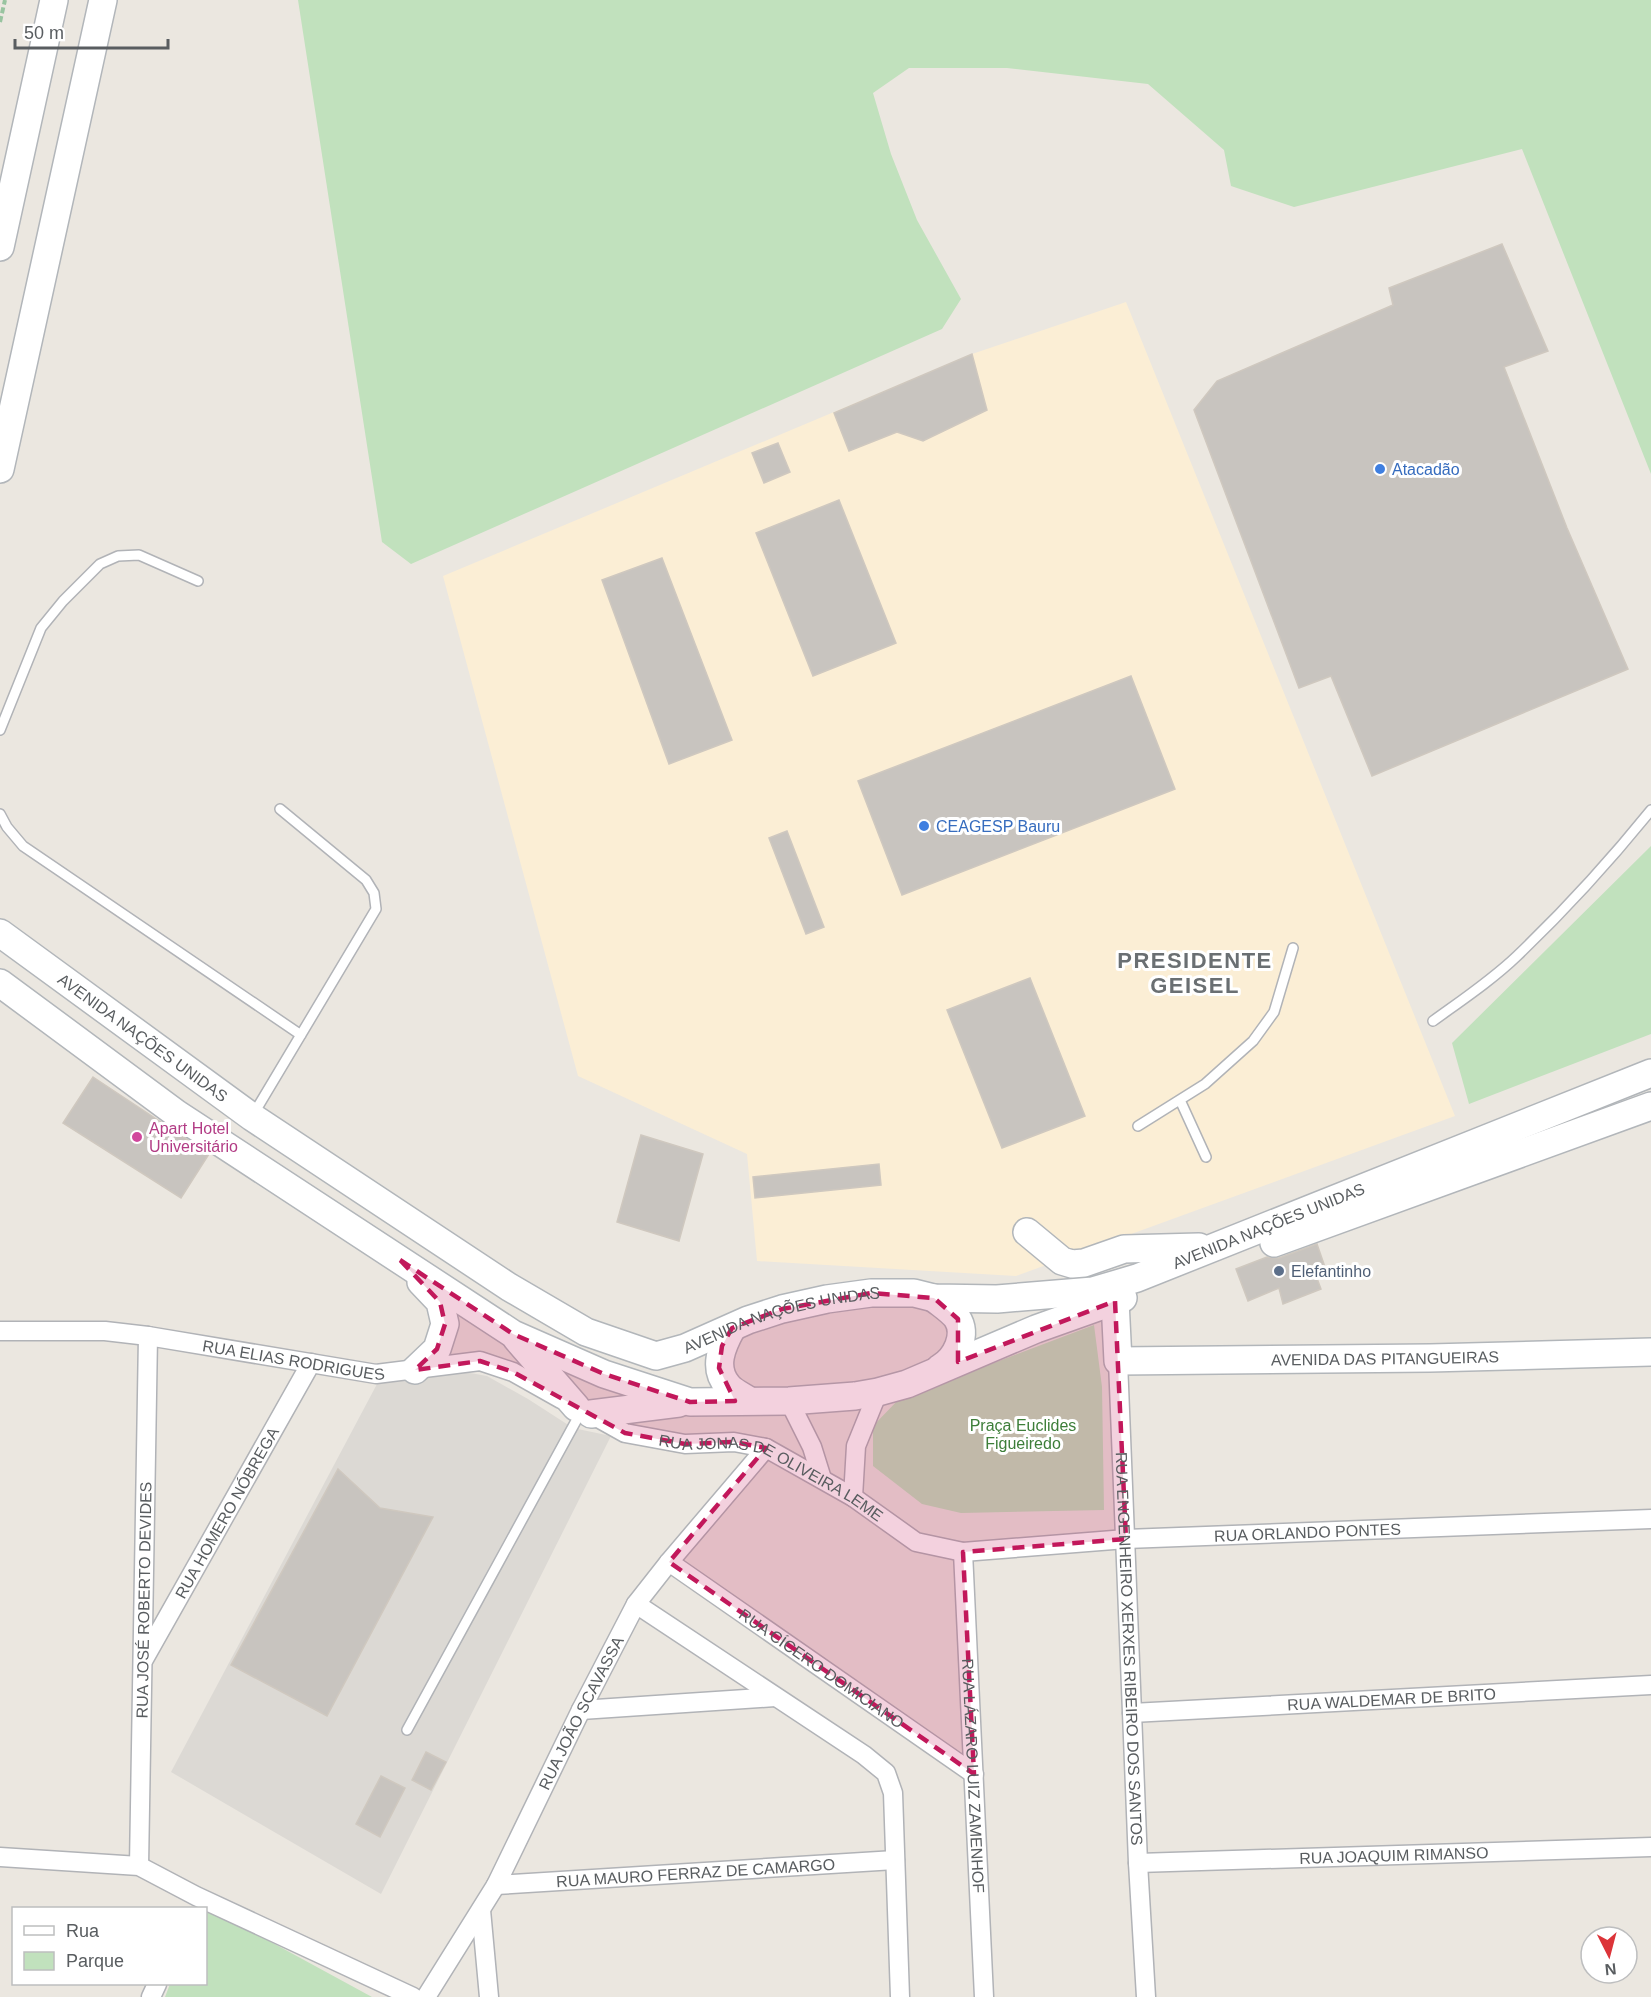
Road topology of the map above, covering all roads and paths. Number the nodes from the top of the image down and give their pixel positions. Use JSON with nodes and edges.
{"nodes":[{"id":1,"x":5,"y":0,"type":"edge"},
{"id":2,"x":54,"y":0,"type":"edge"},
{"id":3,"x":103,"y":0,"type":"edge"},
{"id":4,"x":0,"y":22,"type":"edge"},
{"id":5,"x":0,"y":247,"type":"edge"},
{"id":6,"x":0,"y":469,"type":"edge"},
{"id":7,"x":198,"y":581,"type":"dead end"},
{"id":8,"x":0,"y":730,"type":"edge"},
{"id":9,"x":280,"y":809,"type":"dead end"},
{"id":10,"x":1651,"y":810,"type":"edge"},
{"id":11,"x":0,"y":814,"type":"edge"},
{"id":12,"x":0,"y":933,"type":"edge"},
{"id":13,"x":1293,"y":948,"type":"dead end"},
{"id":14,"x":0,"y":983,"type":"edge"},
{"id":15,"x":1433,"y":1021,"type":"dead end"},
{"id":16,"x":301,"y":1035,"type":"junction"},
{"id":17,"x":1651,"y":1073,"type":"edge"},
{"id":18,"x":1180,"y":1100,"type":"junction"},
{"id":19,"x":1651,"y":1106,"type":"edge"},
{"id":20,"x":252,"y":1117,"type":"junction"},
{"id":21,"x":1138,"y":1126,"type":"dead end"},
{"id":22,"x":1206,"y":1157,"type":"dead end"},
{"id":23,"x":1027,"y":1232,"type":"dead end"},
{"id":24,"x":1215,"y":1247,"type":"junction"},
{"id":25,"x":400,"y":1260,"type":"junction"},
{"id":26,"x":934,"y":1298,"type":"junction"},
{"id":27,"x":1115,"y":1301,"type":"junction"},
{"id":28,"x":732,"y":1328,"type":"junction"},
{"id":29,"x":0,"y":1331,"type":"edge"},
{"id":30,"x":513,"y":1334,"type":"junction"},
{"id":31,"x":148,"y":1336,"type":"junction"},
{"id":32,"x":1651,"y":1352,"type":"edge"},
{"id":33,"x":1118,"y":1361,"type":"junction"},
{"id":34,"x":311,"y":1363,"type":"junction"},
{"id":35,"x":415,"y":1370,"type":"junction"},
{"id":36,"x":907,"y":1384,"type":"junction"},
{"id":37,"x":878,"y":1392,"type":"junction"},
{"id":38,"x":748,"y":1400,"type":"junction"},
{"id":39,"x":690,"y":1401,"type":"junction"},
{"id":40,"x":789,"y":1401,"type":"junction"},
{"id":41,"x":583,"y":1411,"type":"junction"},
{"id":42,"x":766,"y":1448,"type":"junction"},
{"id":43,"x":822,"y":1479,"type":"junction"},
{"id":44,"x":853,"y":1497,"type":"junction"},
{"id":45,"x":1651,"y":1519,"type":"edge"},
{"id":46,"x":1126,"y":1539,"type":"junction"},
{"id":47,"x":963,"y":1552,"type":"junction"},
{"id":48,"x":669,"y":1562,"type":"junction"},
{"id":49,"x":636,"y":1604,"type":"junction"},
{"id":50,"x":143,"y":1661,"type":"junction"},
{"id":51,"x":1651,"y":1685,"type":"edge"},
{"id":52,"x":775,"y":1697,"type":"junction"},
{"id":53,"x":581,"y":1710,"type":"junction"},
{"id":54,"x":1132,"y":1713,"type":"junction"},
{"id":55,"x":407,"y":1730,"type":"dead end"},
{"id":56,"x":974,"y":1774,"type":"junction"},
{"id":57,"x":1651,"y":1847,"type":"edge"},
{"id":58,"x":0,"y":1857,"type":"edge"},
{"id":59,"x":895,"y":1860,"type":"junction"},
{"id":60,"x":1138,"y":1863,"type":"junction"},
{"id":61,"x":139,"y":1866,"type":"junction"},
{"id":62,"x":496,"y":1885,"type":"junction"},
{"id":63,"x":193,"y":1902,"type":"edge"},
{"id":64,"x":207,"y":1908,"type":"edge"},
{"id":65,"x":481,"y":1910,"type":"junction"},
{"id":66,"x":413,"y":1997,"type":"edge"},
{"id":67,"x":426,"y":1997,"type":"edge"},
{"id":68,"x":489,"y":1997,"type":"edge"},
{"id":69,"x":900,"y":1997,"type":"edge"},
{"id":70,"x":984,"y":1997,"type":"edge"},
{"id":71,"x":1146,"y":1997,"type":"edge"}],
"edges":[{"from":1,"to":4,"type":"path"},
{"from":2,"to":5,"type":"main road"},
{"from":3,"to":6,"type":"main road"},
{"from":7,"to":8,"type":"lane"},
{"from":9,"to":16,"type":"lane"},
{"from":10,"to":15,"type":"lane"},
{"from":11,"to":16,"type":"lane"},
{"from":12,"to":20,"type":"main road","name":"AVENIDA NAÇÕES UNIDAS"},
{"from":13,"to":18,"type":"lane"},
{"from":14,"to":25,"type":"main road","name":"AVENIDA NAÇÕES UNIDAS"},
{"from":16,"to":20,"type":"lane"},
{"from":17,"to":24,"type":"main road","name":"AVENIDA NAÇÕES UNIDAS"},
{"from":18,"to":21,"type":"lane"},
{"from":18,"to":22,"type":"lane"},
{"from":19,"to":27,"type":"main road","name":"AVENIDA NAÇÕES UNIDAS"},
{"from":20,"to":28,"type":"main road","name":"AVENIDA NAÇÕES UNIDAS"},
{"from":23,"to":24,"type":"main road"},
{"from":24,"to":26,"type":"main road","name":"AVENIDA NAÇÕES UNIDAS"},
{"from":25,"to":30,"type":"main road","name":"AVENIDA NAÇÕES UNIDAS"},
{"from":25,"to":35,"type":"main road"},
{"from":26,"to":28,"type":"main road","name":"AVENIDA NAÇÕES UNIDAS"},
{"from":26,"to":36,"type":"main road"},
{"from":27,"to":33,"type":"main road","name":"RUA ENGENHEIRO XERXES RIBEIRO DOS SANTOS"},
{"from":27,"to":36,"type":"main road","name":"AVENIDA NAÇÕES UNIDAS"},
{"from":28,"to":38,"type":"main road"},
{"from":29,"to":31,"type":"street","name":"RUA ELIAS RODRIGUES"},
{"from":30,"to":39,"type":"main road","name":"AVENIDA NAÇÕES UNIDAS"},
{"from":30,"to":41,"type":"main road"},
{"from":31,"to":34,"type":"street","name":"RUA ELIAS RODRIGUES"},
{"from":31,"to":50,"type":"street","name":"RUA JOSÉ ROBERTO DEVIDES"},
{"from":32,"to":33,"type":"main road","name":"AVENIDA DAS PITANGUEIRAS"},
{"from":33,"to":46,"type":"street","name":"RUA ENGENHEIRO XERXES RIBEIRO DOS SANTOS"},
{"from":34,"to":35,"type":"street","name":"RUA ELIAS RODRIGUES"},
{"from":34,"to":50,"type":"street","name":"RUA HOMERO NÓBREGA"},
{"from":35,"to":41,"type":"street","name":"RUA ELIAS RODRIGUES"},
{"from":36,"to":37,"type":"main road","name":"AVENIDA NAÇÕES UNIDAS"},
{"from":37,"to":40,"type":"main road","name":"AVENIDA NAÇÕES UNIDAS"},
{"from":37,"to":44,"type":"street"},
{"from":38,"to":39,"type":"main road","name":"AVENIDA NAÇÕES UNIDAS"},
{"from":38,"to":40,"type":"main road","name":"AVENIDA NAÇÕES UNIDAS"},
{"from":39,"to":41,"type":"main road"},
{"from":40,"to":43,"type":"street"},
{"from":41,"to":42,"type":"street","name":"RUA JONAS DE OLIVEIRA LEME"},
{"from":41,"to":55,"type":"lane"},
{"from":42,"to":43,"type":"street","name":"RUA JONAS DE OLIVEIRA LEME"},
{"from":42,"to":48,"type":"street","name":"RUA JOÃO SCAVASSA"},
{"from":43,"to":44,"type":"street","name":"RUA JONAS DE OLIVEIRA LEME"},
{"from":44,"to":47,"type":"street","name":"RUA JONAS DE OLIVEIRA LEME"},
{"from":45,"to":46,"type":"street","name":"RUA ORLANDO PONTES"},
{"from":46,"to":47,"type":"street","name":"RUA ORLANDO PONTES"},
{"from":46,"to":54,"type":"street","name":"RUA ENGENHEIRO XERXES RIBEIRO DOS SANTOS"},
{"from":47,"to":56,"type":"street","name":"RUA LÁZARO LUIZ ZAMENHOF"},
{"from":48,"to":49,"type":"street","name":"RUA JOÃO SCAVASSA"},
{"from":48,"to":56,"type":"street","name":"RUA CÍCERO DOMICIANO"},
{"from":49,"to":52,"type":"street"},
{"from":49,"to":53,"type":"street","name":"RUA JOÃO SCAVASSA"},
{"from":50,"to":61,"type":"street","name":"RUA JOSÉ ROBERTO DEVIDES"},
{"from":51,"to":54,"type":"street","name":"RUA WALDEMAR DE BRITO"},
{"from":52,"to":53,"type":"street"},
{"from":52,"to":59,"type":"street"},
{"from":53,"to":62,"type":"street","name":"RUA JOÃO SCAVASSA"},
{"from":54,"to":60,"type":"street","name":"RUA ENGENHEIRO XERXES RIBEIRO DOS SANTOS"},
{"from":56,"to":70,"type":"street","name":"RUA LÁZARO LUIZ ZAMENHOF"},
{"from":57,"to":60,"type":"street","name":"RUA JOAQUIM RIMANSO"},
{"from":58,"to":61,"type":"street"},
{"from":59,"to":62,"type":"street","name":"RUA MAURO FERRAZ DE CAMARGO"},
{"from":59,"to":69,"type":"street"},
{"from":60,"to":71,"type":"street","name":"RUA ENGENHEIRO XERXES RIBEIRO DOS SANTOS"},
{"from":61,"to":63,"type":"street"},
{"from":62,"to":65,"type":"street","name":"RUA JOÃO SCAVASSA"},
{"from":64,"to":66,"type":"street"},
{"from":65,"to":67,"type":"street","name":"RUA JOÃO SCAVASSA"},
{"from":65,"to":68,"type":"street"}]}
